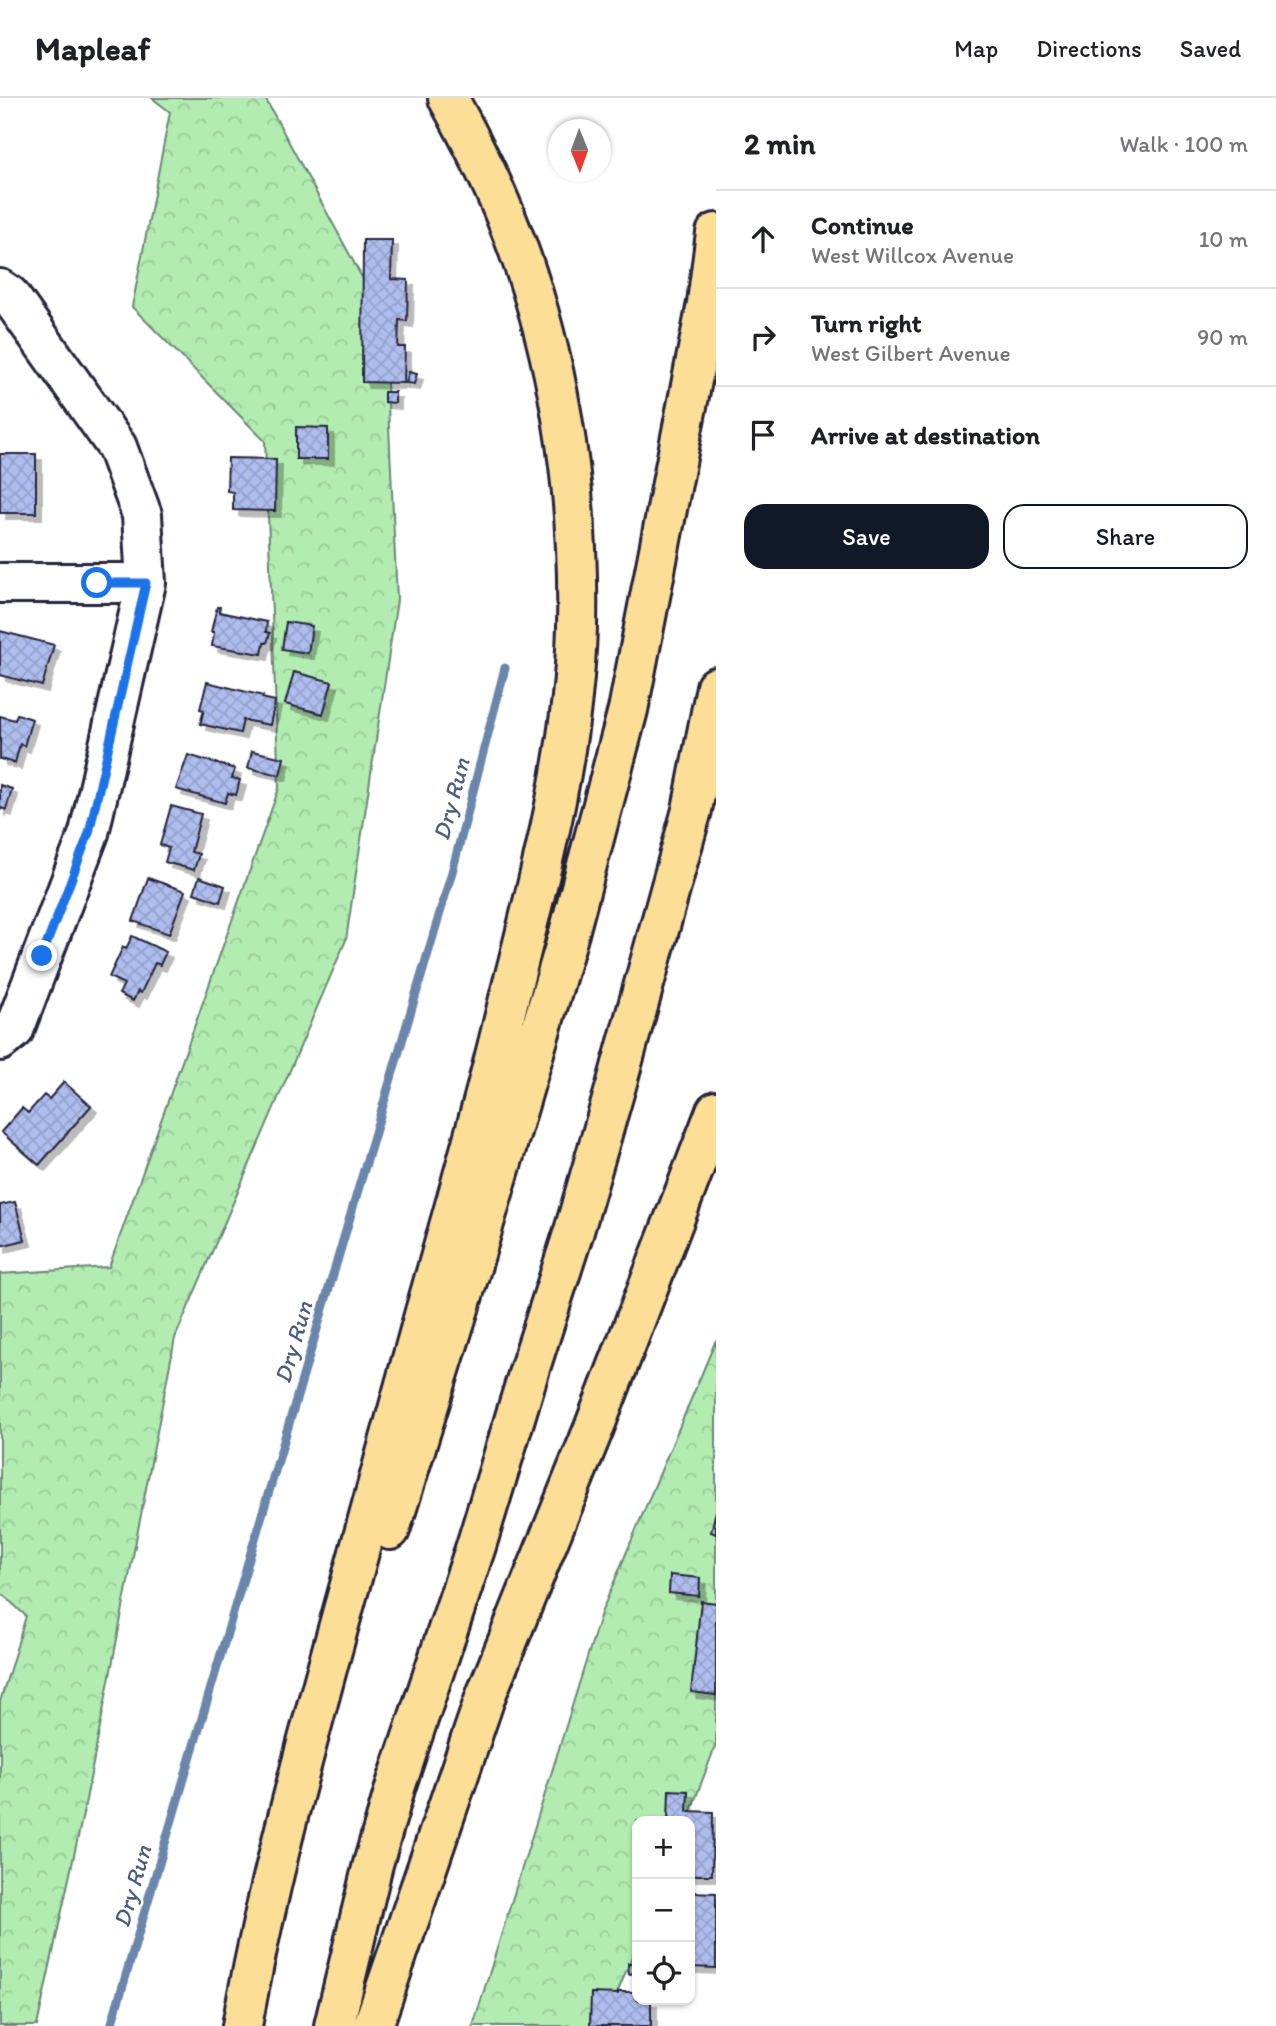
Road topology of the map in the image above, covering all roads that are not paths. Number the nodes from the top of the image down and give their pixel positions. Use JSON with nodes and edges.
{"nodes":[{"id":1,"x":449,"y":98,"type":"edge"},
{"id":2,"x":716,"y":233,"type":"edge"},
{"id":3,"x":0,"y":289,"type":"edge"},
{"id":4,"x":0,"y":583,"type":"edge"},
{"id":5,"x":146,"y":583,"type":"junction"},
{"id":6,"x":716,"y":687,"type":"edge"},
{"id":7,"x":0,"y":1041,"type":"edge"},
{"id":8,"x":716,"y":1111,"type":"edge"},
{"id":9,"x":242,"y":2026,"type":"edge"},
{"id":10,"x":248,"y":2026,"type":"edge"},
{"id":11,"x":334,"y":2026,"type":"edge"},
{"id":12,"x":373,"y":2026,"type":"edge"}],
"edges":[{"from":1,"to":9,"type":"highway"},
{"from":2,"to":10,"type":"highway"},
{"from":3,"to":5,"type":"street"},
{"from":4,"to":5,"type":"street"},
{"from":5,"to":7,"type":"street"},
{"from":6,"to":11,"type":"highway"},
{"from":8,"to":12,"type":"highway"}]}
